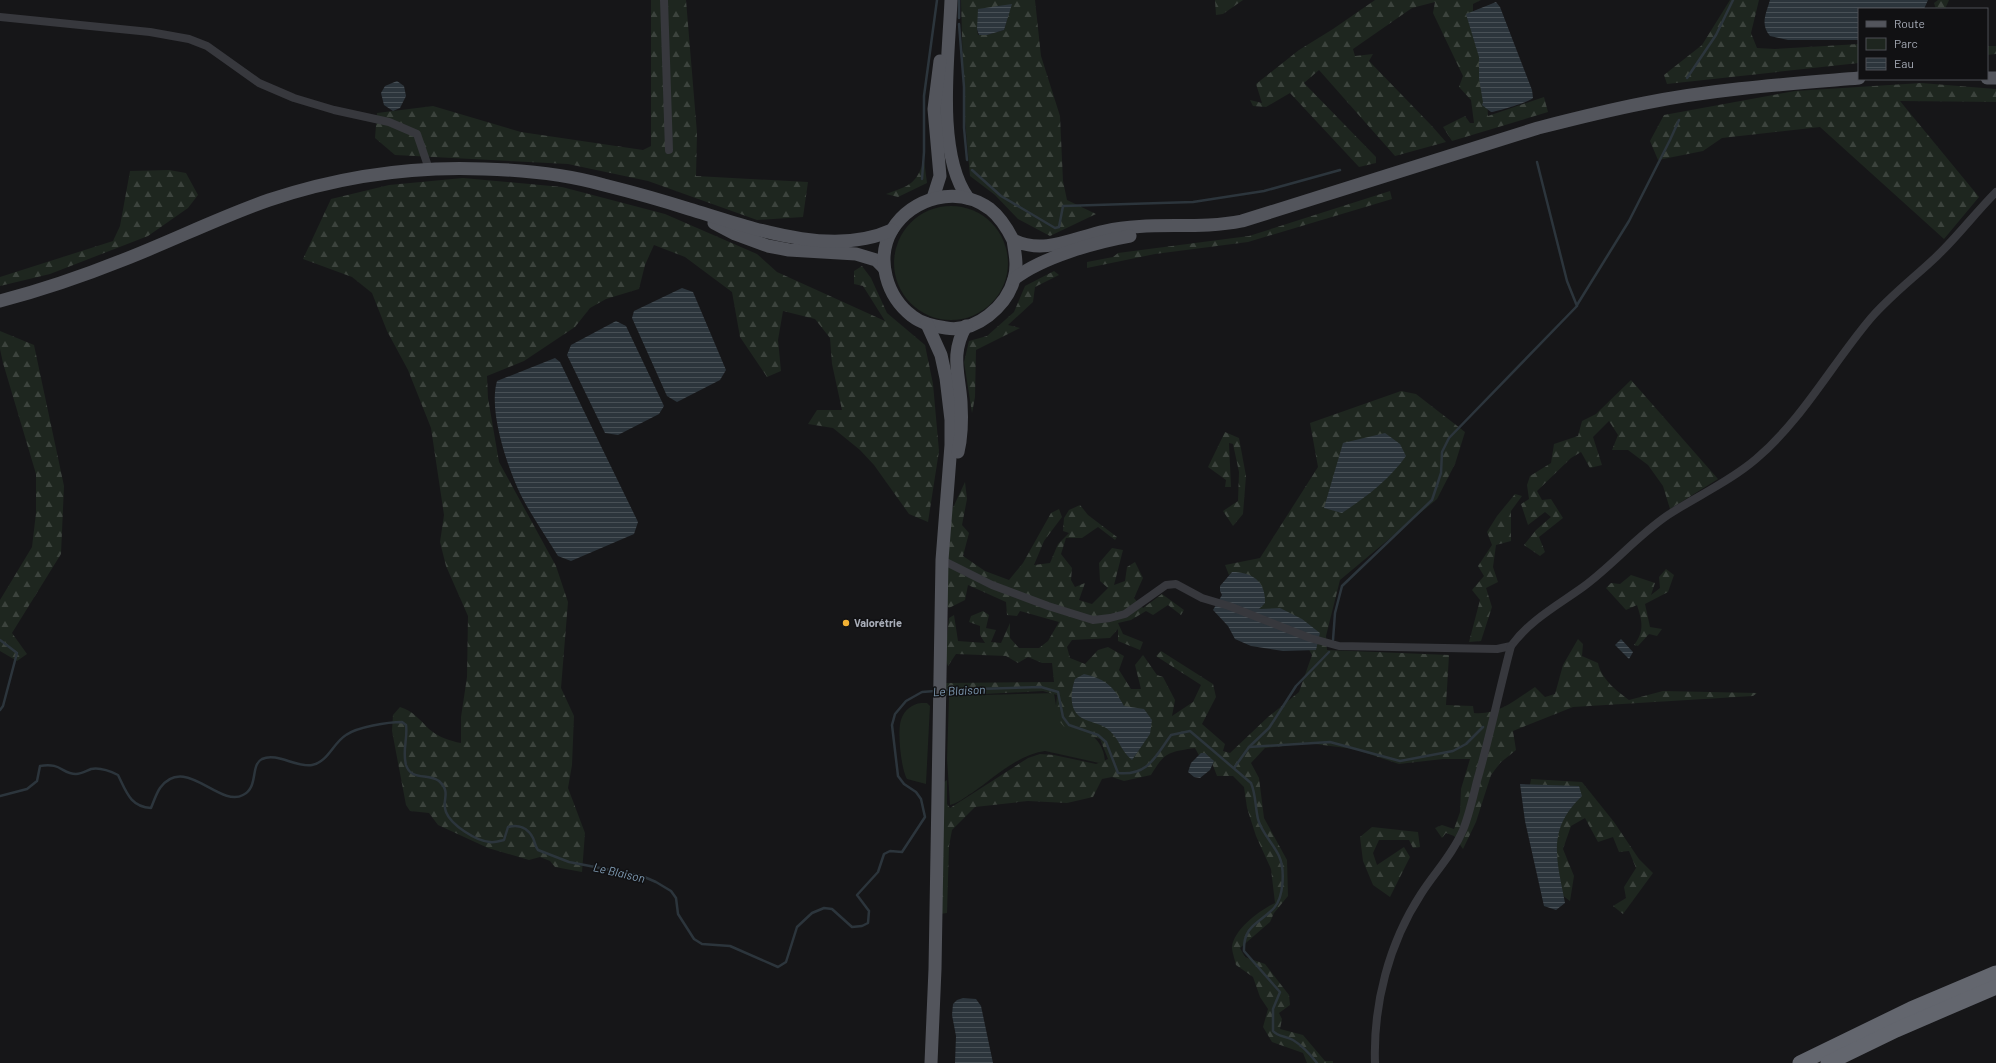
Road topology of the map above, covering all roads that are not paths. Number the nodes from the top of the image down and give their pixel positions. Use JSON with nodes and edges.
{"nodes":[{"id":1,"x":664,"y":0,"type":"edge"},
{"id":2,"x":951,"y":1,"type":"edge"},
{"id":3,"x":0,"y":17,"type":"edge"},
{"id":4,"x":1858,"y":78,"type":"edge"},
{"id":5,"x":669,"y":150,"type":"dead end"},
{"id":6,"x":429,"y":169,"type":"junction"},
{"id":7,"x":1996,"y":192,"type":"edge"},
{"id":8,"x":933,"y":198,"type":"junction"},
{"id":9,"x":968,"y":198,"type":"junction"},
{"id":10,"x":672,"y":204,"type":"junction"},
{"id":11,"x":1198,"y":227,"type":"junction"},
{"id":12,"x":892,"y":230,"type":"junction"},
{"id":13,"x":1013,"y":240,"type":"junction"},
{"id":14,"x":884,"y":268,"type":"junction"},
{"id":15,"x":1014,"y":279,"type":"junction"},
{"id":16,"x":0,"y":301,"type":"edge"},
{"id":17,"x":927,"y":324,"type":"junction"},
{"id":18,"x":966,"y":326,"type":"junction"},
{"id":19,"x":948,"y":497,"type":"junction"},
{"id":20,"x":942,"y":560,"type":"junction"},
{"id":21,"x":1511,"y":646,"type":"junction"},
{"id":22,"x":1996,"y":973,"type":"edge"},
{"id":23,"x":1996,"y":987,"type":"edge"},
{"id":24,"x":931,"y":1063,"type":"edge"},
{"id":25,"x":1375,"y":1063,"type":"edge"},
{"id":26,"x":1800,"y":1063,"type":"edge"},
{"id":27,"x":1828,"y":1063,"type":"edge"}],
"edges":[{"from":1,"to":5,"type":"street"},
{"from":2,"to":8,"type":"main road"},
{"from":2,"to":9,"type":"main road"},
{"from":3,"to":6,"type":"street"},
{"from":4,"to":11,"type":"main road"},
{"from":6,"to":10,"type":"main road"},
{"from":6,"to":16,"type":"main road"},
{"from":7,"to":21,"type":"street"},
{"from":8,"to":9,"type":"main road"},
{"from":8,"to":12,"type":"main road"},
{"from":9,"to":13,"type":"main road"},
{"from":10,"to":12,"type":"main road"},
{"from":10,"to":14,"type":"main road"},
{"from":11,"to":13,"type":"main road"},
{"from":11,"to":15,"type":"main road"},
{"from":12,"to":14,"type":"main road"},
{"from":13,"to":15,"type":"main road"},
{"from":14,"to":17,"type":"main road"},
{"from":15,"to":18,"type":"main road"},
{"from":17,"to":18,"type":"main road"},
{"from":17,"to":19,"type":"main road"},
{"from":18,"to":19,"type":"main road"},
{"from":19,"to":20,"type":"main road"},
{"from":20,"to":21,"type":"street"},
{"from":20,"to":24,"type":"main road"},
{"from":21,"to":25,"type":"street"},
{"from":22,"to":26,"type":"highway"},
{"from":23,"to":27,"type":"highway"}]}
